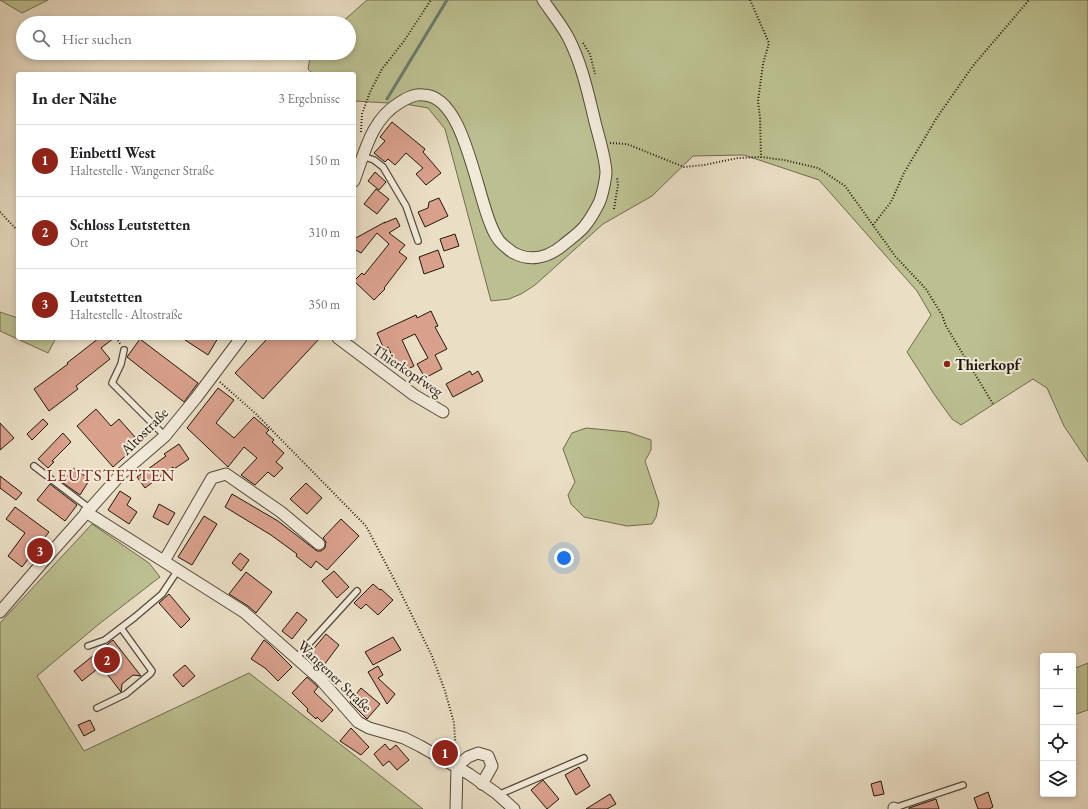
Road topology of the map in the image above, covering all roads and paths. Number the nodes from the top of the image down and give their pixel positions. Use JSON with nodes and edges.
{"nodes":[{"id":1,"x":431,"y":0,"type":"edge"},
{"id":2,"x":543,"y":0,"type":"edge"},
{"id":3,"x":750,"y":0,"type":"edge"},
{"id":4,"x":1029,"y":0,"type":"edge"},
{"id":5,"x":367,"y":143,"type":"junction"},
{"id":6,"x":609,"y":143,"type":"dead end"},
{"id":7,"x":362,"y":156,"type":"junction"},
{"id":8,"x":761,"y":157,"type":"junction"},
{"id":9,"x":356,"y":175,"type":"edge"},
{"id":10,"x":0,"y":212,"type":"edge"},
{"id":11,"x":873,"y":224,"type":"junction"},
{"id":12,"x":16,"y":229,"type":"edge"},
{"id":13,"x":418,"y":241,"type":"dead end"},
{"id":14,"x":238,"y":340,"type":"edge"},
{"id":15,"x":341,"y":340,"type":"edge"},
{"id":16,"x":124,"y":350,"type":"dead end"},
{"id":17,"x":212,"y":374,"type":"junction"},
{"id":18,"x":993,"y":404,"type":"dead end"},
{"id":19,"x":443,"y":412,"type":"dead end"},
{"id":20,"x":165,"y":436,"type":"junction"},
{"id":21,"x":34,"y":466,"type":"dead end"},
{"id":22,"x":88,"y":510,"type":"junction"},
{"id":23,"x":319,"y":544,"type":"dead end"},
{"id":24,"x":164,"y":561,"type":"junction"},
{"id":25,"x":178,"y":570,"type":"junction"},
{"id":26,"x":357,"y":591,"type":"dead end"},
{"id":27,"x":0,"y":612,"type":"edge"},
{"id":28,"x":121,"y":628,"type":"junction"},
{"id":29,"x":88,"y":646,"type":"dead end"},
{"id":30,"x":296,"y":658,"type":"junction"},
{"id":31,"x":97,"y":708,"type":"dead end"},
{"id":32,"x":584,"y":758,"type":"dead end"},
{"id":33,"x":457,"y":766,"type":"junction"},
{"id":34,"x":482,"y":784,"type":"junction"},
{"id":35,"x":964,"y":785,"type":"dead end"},
{"id":36,"x":498,"y":795,"type":"junction"},
{"id":37,"x":456,"y":809,"type":"edge"},
{"id":38,"x":514,"y":809,"type":"edge"},
{"id":39,"x":894,"y":809,"type":"edge"}],
"edges":[{"from":1,"to":5,"type":"path"},
{"from":2,"to":5,"type":"street"},
{"from":3,"to":8,"type":"path"},
{"from":4,"to":11,"type":"path"},
{"from":5,"to":7,"type":"street"},
{"from":6,"to":8,"type":"path"},
{"from":7,"to":9,"type":"street"},
{"from":7,"to":13,"type":"lane"},
{"from":8,"to":11,"type":"path"},
{"from":10,"to":12,"type":"path"},
{"from":11,"to":18,"type":"path"},
{"from":14,"to":17,"type":"street","name":"Altostraße"},
{"from":15,"to":19,"type":"street","name":"Thierkopfweg"},
{"from":16,"to":20,"type":"lane"},
{"from":17,"to":20,"type":"street","name":"Altostraße"},
{"from":17,"to":33,"type":"path"},
{"from":20,"to":22,"type":"street","name":"Altostraße"},
{"from":21,"to":22,"type":"lane"},
{"from":22,"to":24,"type":"street","name":"Wangener Straße"},
{"from":22,"to":27,"type":"street","name":"Altostraße"},
{"from":23,"to":24,"type":"street"},
{"from":24,"to":25,"type":"street","name":"Wangener Straße"},
{"from":25,"to":28,"type":"lane"},
{"from":25,"to":30,"type":"street","name":"Wangener Straße"},
{"from":26,"to":30,"type":"lane"},
{"from":28,"to":29,"type":"lane"},
{"from":28,"to":31,"type":"lane"},
{"from":30,"to":33,"type":"street","name":"Wangener Straße"},
{"from":32,"to":36,"type":"lane"},
{"from":33,"to":34,"type":"street","name":"Wangener Straße"},
{"from":33,"to":34,"type":"street"},
{"from":33,"to":37,"type":"street"},
{"from":34,"to":36,"type":"street","name":"Wangener Straße"},
{"from":35,"to":39,"type":"lane"},
{"from":36,"to":38,"type":"street","name":"Wangener Straße"}]}
